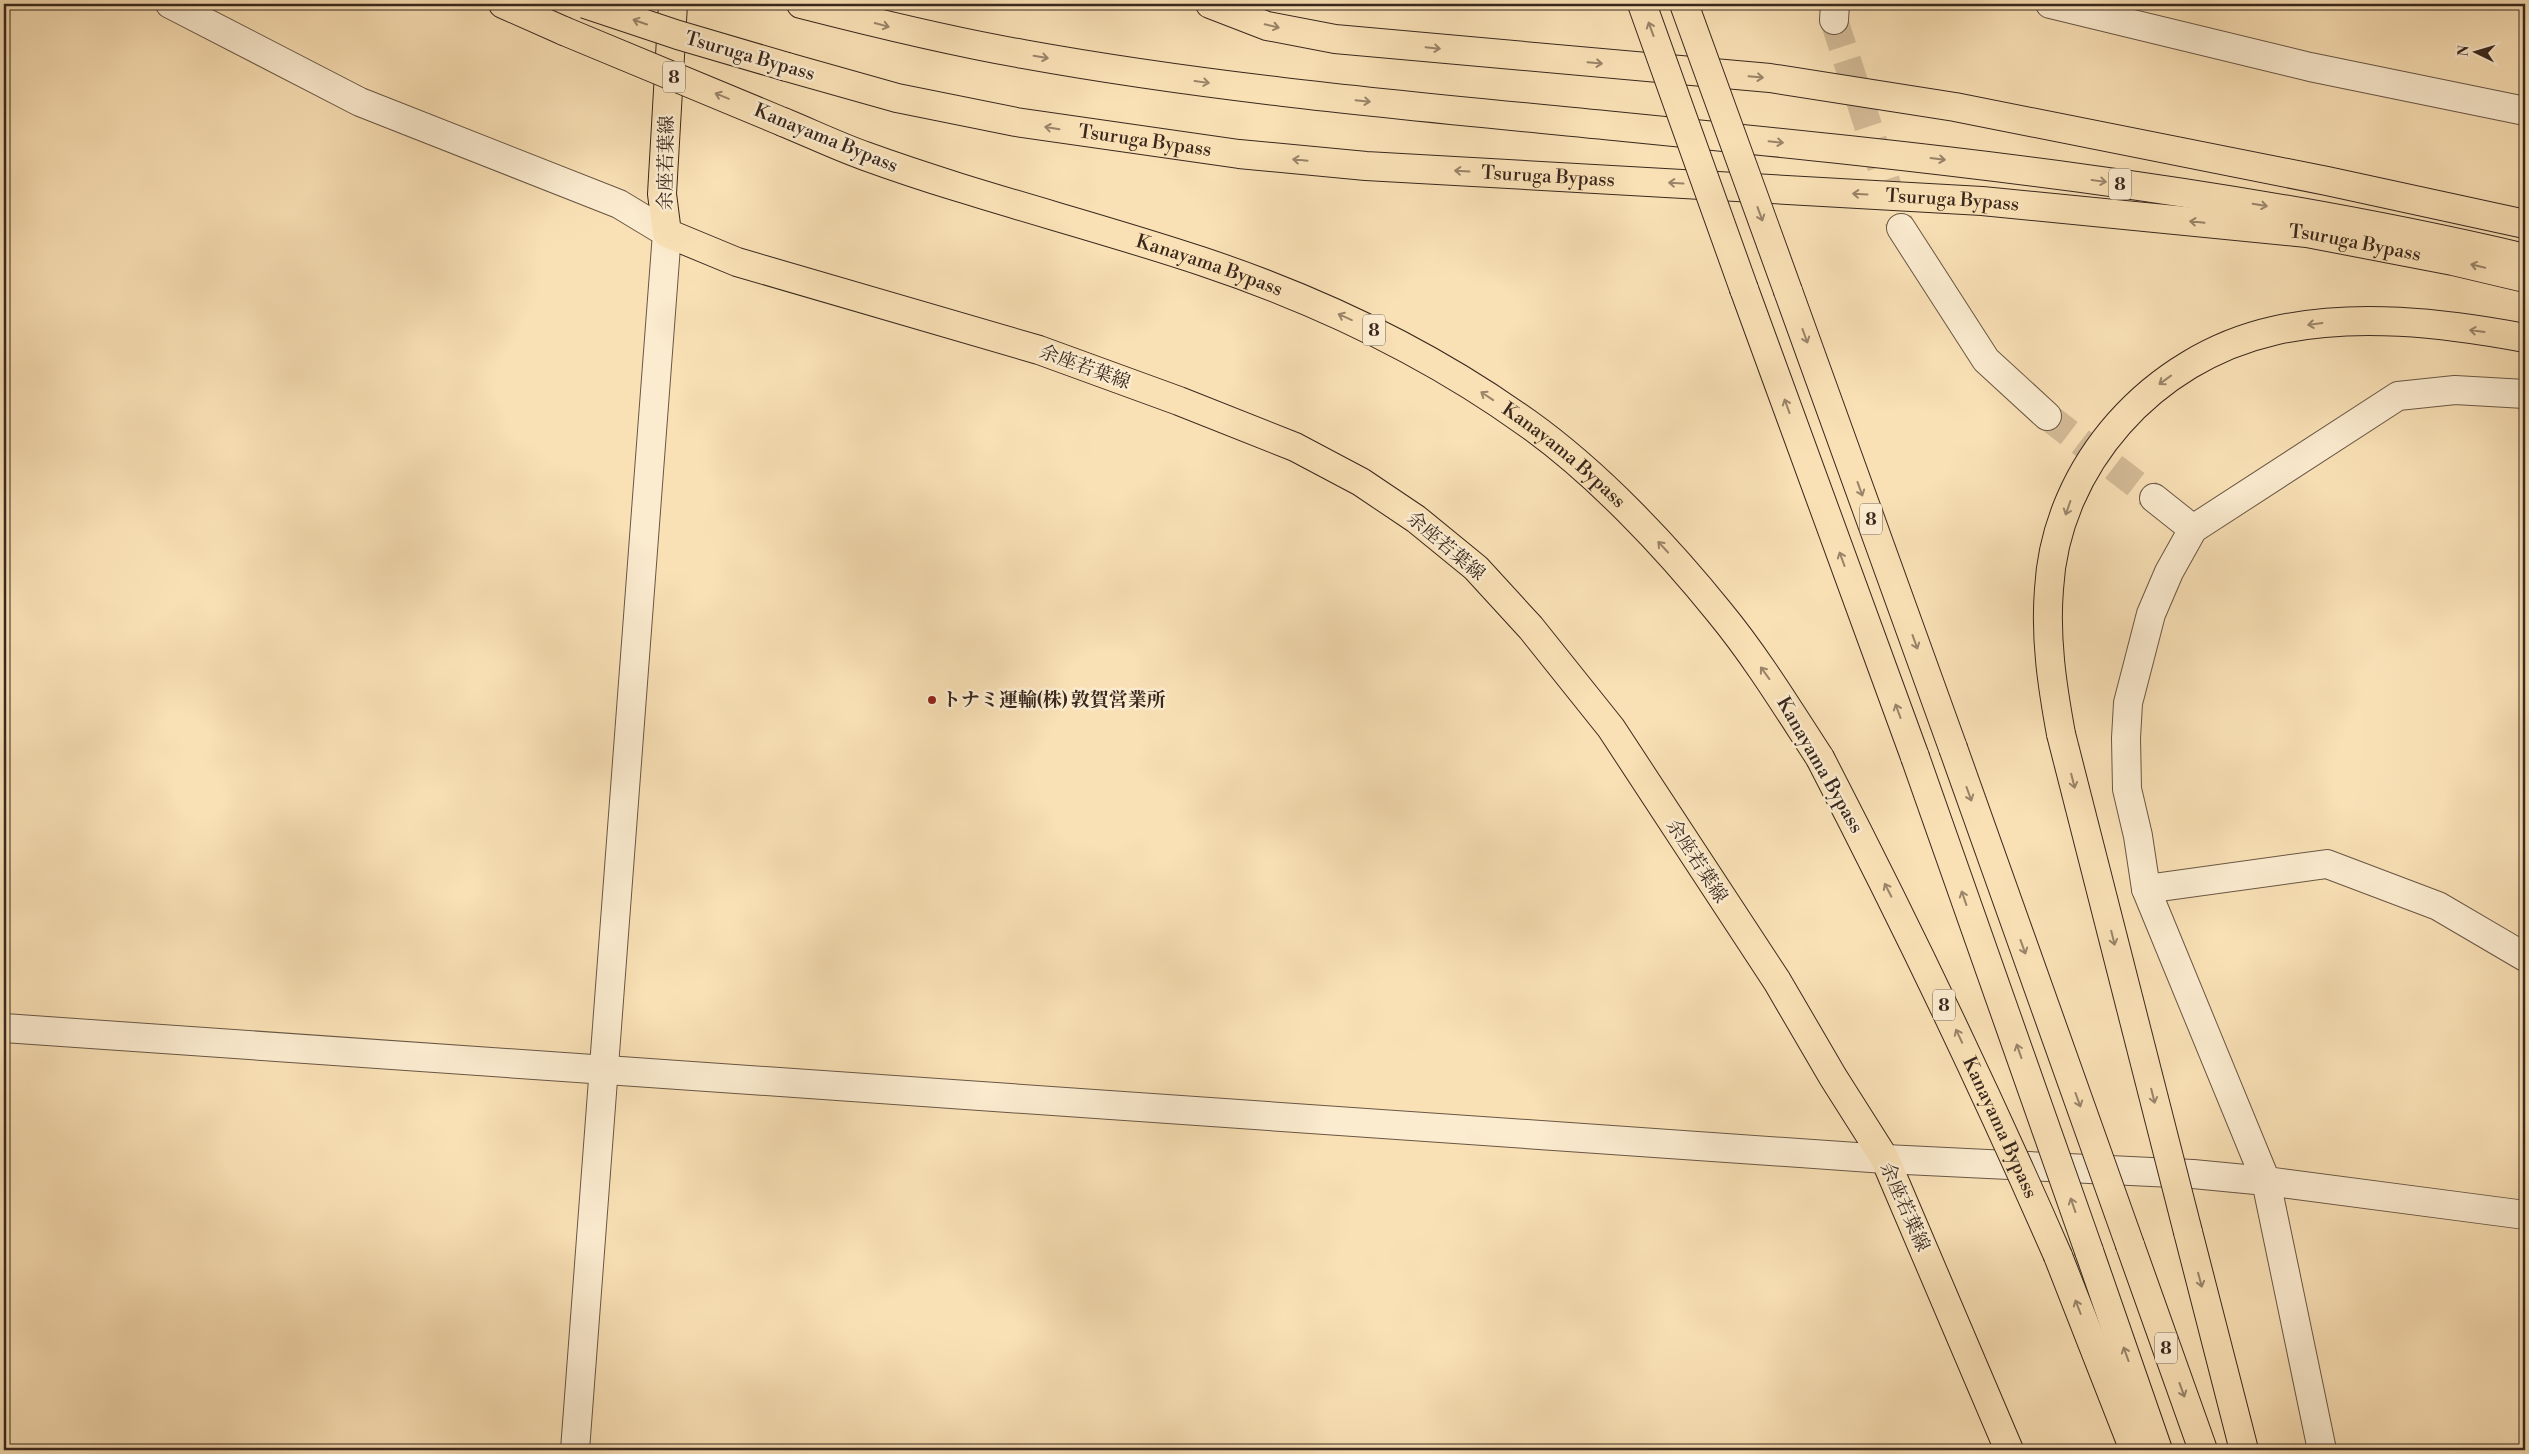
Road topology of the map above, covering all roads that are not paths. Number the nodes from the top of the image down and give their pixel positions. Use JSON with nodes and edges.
{"nodes":[{"id":1,"x":170,"y":4,"type":"edge"},
{"id":2,"x":503,"y":4,"type":"edge"},
{"id":3,"x":586,"y":4,"type":"edge"},
{"id":4,"x":673,"y":4,"type":"edge"},
{"id":5,"x":801,"y":4,"type":"edge"},
{"id":6,"x":1210,"y":4,"type":"edge"},
{"id":7,"x":1642,"y":4,"type":"edge"},
{"id":8,"x":1684,"y":4,"type":"edge"},
{"id":9,"x":2050,"y":4,"type":"edge"},
{"id":10,"x":2525,"y":110,"type":"edge"},
{"id":11,"x":2525,"y":224,"type":"edge"},
{"id":12,"x":1901,"y":228,"type":"tunnel mouth"},
{"id":13,"x":667,"y":233,"type":"junction"},
{"id":14,"x":2525,"y":258,"type":"edge"},
{"id":15,"x":2525,"y":278,"type":"edge"},
{"id":16,"x":2525,"y":338,"type":"edge"},
{"id":17,"x":2525,"y":394,"type":"edge"},
{"id":18,"x":2047,"y":416,"type":"tunnel mouth"},
{"id":19,"x":2154,"y":498,"type":"tunnel mouth"},
{"id":20,"x":2193,"y":529,"type":"junction"},
{"id":21,"x":2146,"y":889,"type":"junction"},
{"id":22,"x":2525,"y":957,"type":"edge"},
{"id":23,"x":4,"y":1028,"type":"edge"},
{"id":24,"x":605,"y":1070,"type":"junction"},
{"id":25,"x":1884,"y":1159,"type":"junction"},
{"id":26,"x":2266,"y":1182,"type":"junction"},
{"id":27,"x":2525,"y":1215,"type":"edge"},
{"id":28,"x":575,"y":1450,"type":"edge"},
{"id":29,"x":2010,"y":1450,"type":"edge"},
{"id":30,"x":2134,"y":1450,"type":"edge"},
{"id":31,"x":2158,"y":1450,"type":"edge"},
{"id":32,"x":2203,"y":1450,"type":"edge"},
{"id":33,"x":2244,"y":1450,"type":"edge"},
{"id":34,"x":2322,"y":1450,"type":"edge"}],
"edges":[{"from":1,"to":13,"type":"street"},
{"from":30,"to":2,"type":"main road","name":"Kanayama Bypass","number":"8","one_way":true,"bridge":true},
{"from":15,"to":3,"type":"main road","name":"Tsuruga Bypass","number":"8","one_way":true,"bridge":true},
{"from":4,"to":13,"type":"main road","name":"余座若葉線"},
{"from":5,"to":14,"type":"main road","name":"Tsuruga Bypass","number":"8","one_way":true},
{"from":6,"to":11,"type":"main road","one_way":true},
{"from":31,"to":7,"type":"main road","one_way":true,"bridge":true},
{"from":8,"to":32,"type":"main road","number":"8","one_way":true,"bridge":true},
{"from":9,"to":10,"type":"street"},
{"from":12,"to":18,"type":"street"},
{"from":13,"to":24,"type":"street"},
{"from":13,"to":25,"type":"main road","name":"余座若葉線"},
{"from":16,"to":33,"type":"main road","one_way":true,"bridge":true},
{"from":17,"to":20,"type":"street"},
{"from":19,"to":20,"type":"street"},
{"from":20,"to":21,"type":"street"},
{"from":21,"to":22,"type":"street"},
{"from":21,"to":26,"type":"street"},
{"from":23,"to":24,"type":"street"},
{"from":24,"to":25,"type":"street"},
{"from":24,"to":28,"type":"street"},
{"from":25,"to":26,"type":"street"},
{"from":25,"to":29,"type":"main road","name":"余座若葉線"},
{"from":26,"to":27,"type":"street"},
{"from":26,"to":34,"type":"street"}]}
